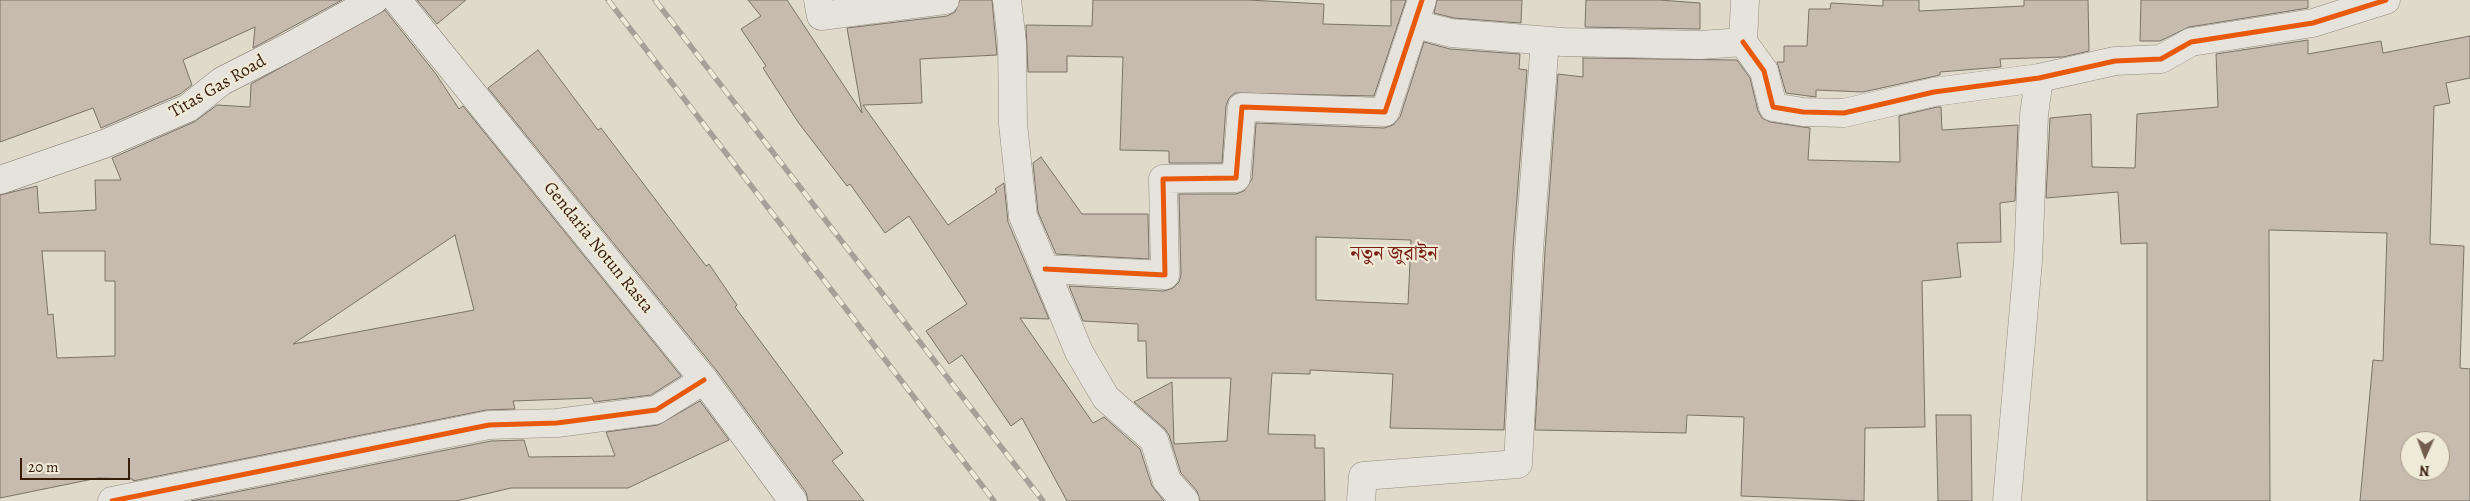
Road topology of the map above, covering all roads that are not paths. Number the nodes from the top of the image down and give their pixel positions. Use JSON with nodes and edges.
{"nodes":[{"id":1,"x":374,"y":0,"type":"edge"},
{"id":2,"x":397,"y":0,"type":"edge"},
{"id":3,"x":818,"y":0,"type":"edge"},
{"id":4,"x":945,"y":0,"type":"edge"},
{"id":5,"x":1007,"y":0,"type":"edge"},
{"id":6,"x":1746,"y":0,"type":"edge"},
{"id":7,"x":2386,"y":0,"type":"edge"},
{"id":8,"x":2313,"y":11,"type":"edge"},
{"id":9,"x":1419,"y":12,"type":"edge"},
{"id":10,"x":1545,"y":41,"type":"junction"},
{"id":11,"x":1744,"y":42,"type":"junction"},
{"id":12,"x":2038,"y":78,"type":"junction"},
{"id":13,"x":0,"y":180,"type":"edge"},
{"id":14,"x":1045,"y":269,"type":"junction"},
{"id":15,"x":704,"y":380,"type":"junction"},
{"id":16,"x":112,"y":501,"type":"edge"},
{"id":17,"x":793,"y":501,"type":"edge"},
{"id":18,"x":1185,"y":501,"type":"edge"},
{"id":19,"x":1361,"y":501,"type":"edge"},
{"id":20,"x":2007,"y":501,"type":"edge"}],
"edges":[{"from":1,"to":13,"type":"street","name":"Titas Gas Road"},
{"from":2,"to":15,"type":"street","name":"Gendaria Notun Rasta"},
{"from":3,"to":4,"type":"street"},
{"from":5,"to":14,"type":"street"},
{"from":6,"to":11,"type":"street"},
{"from":7,"to":8,"type":"street"},
{"from":8,"to":12,"type":"street"},
{"from":9,"to":10,"type":"street"},
{"from":9,"to":14,"type":"street"},
{"from":10,"to":11,"type":"street"},
{"from":10,"to":19,"type":"street"},
{"from":11,"to":12,"type":"street"},
{"from":12,"to":20,"type":"street"},
{"from":14,"to":18,"type":"street"},
{"from":15,"to":16,"type":"street"},
{"from":15,"to":17,"type":"street","name":"Gendaria Notun Rasta"}]}
